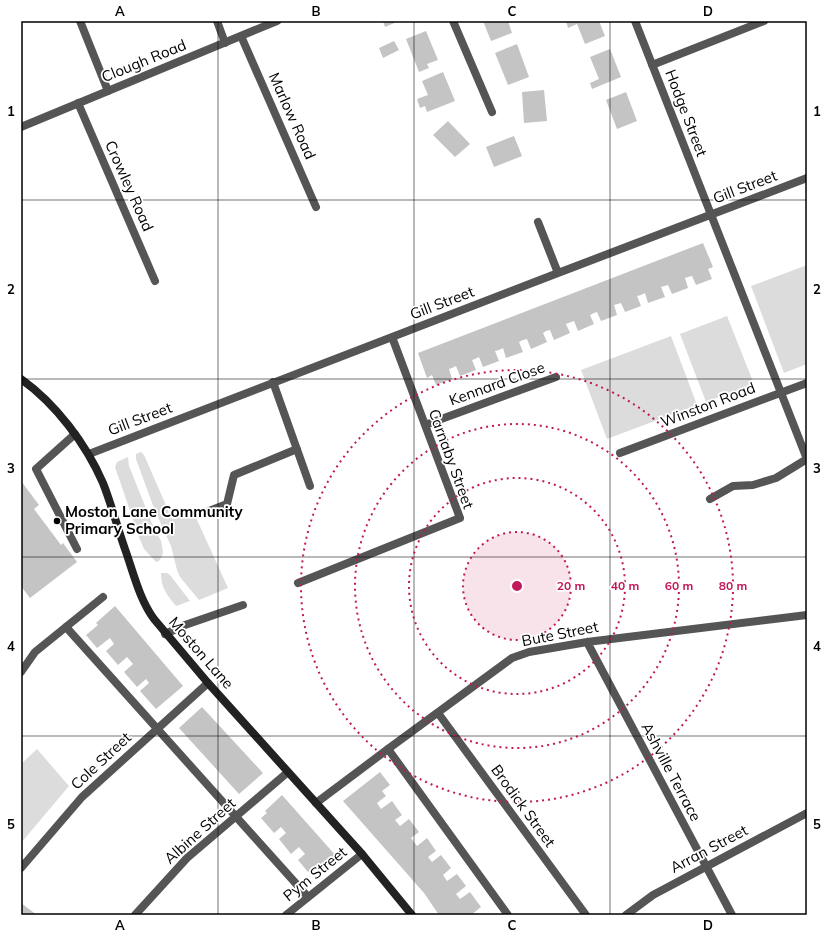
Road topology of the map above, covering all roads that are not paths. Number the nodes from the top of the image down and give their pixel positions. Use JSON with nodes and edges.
{"nodes":[{"id":1,"x":80,"y":21,"type":"edge"},
{"id":2,"x":217,"y":21,"type":"edge"},
{"id":3,"x":277,"y":21,"type":"edge"},
{"id":4,"x":453,"y":21,"type":"edge"},
{"id":5,"x":635,"y":21,"type":"edge"},
{"id":6,"x":764,"y":21,"type":"edge"},
{"id":7,"x":241,"y":36,"type":"junction"},
{"id":8,"x":225,"y":43,"type":"junction"},
{"id":9,"x":652,"y":64,"type":"junction"},
{"id":10,"x":108,"y":91,"type":"junction"},
{"id":11,"x":78,"y":103,"type":"junction"},
{"id":12,"x":492,"y":112,"type":"dead end"},
{"id":13,"x":21,"y":127,"type":"edge"},
{"id":14,"x":807,"y":178,"type":"edge"},
{"id":15,"x":316,"y":207,"type":"dead end"},
{"id":16,"x":711,"y":215,"type":"junction"},
{"id":17,"x":538,"y":222,"type":"dead end"},
{"id":18,"x":558,"y":272,"type":"junction"},
{"id":19,"x":155,"y":281,"type":"dead end"},
{"id":20,"x":392,"y":337,"type":"junction"},
{"id":21,"x":556,"y":377,"type":"dead end"},
{"id":22,"x":21,"y":380,"type":"edge"},
{"id":23,"x":273,"y":382,"type":"junction"},
{"id":24,"x":807,"y":383,"type":"edge"},
{"id":25,"x":781,"y":392,"type":"junction"},
{"id":26,"x":424,"y":425,"type":"junction"},
{"id":27,"x":76,"y":434,"type":"junction"},
{"id":28,"x":297,"y":449,"type":"junction"},
{"id":29,"x":620,"y":453,"type":"dead end"},
{"id":30,"x":89,"y":454,"type":"junction"},
{"id":31,"x":807,"y":459,"type":"edge"},
{"id":32,"x":310,"y":486,"type":"dead end"},
{"id":33,"x":710,"y":499,"type":"dead end"},
{"id":34,"x":209,"y":511,"type":"dead end"},
{"id":35,"x":77,"y":549,"type":"dead end"},
{"id":36,"x":298,"y":583,"type":"dead end"},
{"id":37,"x":103,"y":598,"type":"dead end"},
{"id":38,"x":243,"y":605,"type":"dead end"},
{"id":39,"x":807,"y":615,"type":"edge"},
{"id":40,"x":66,"y":627,"type":"junction"},
{"id":41,"x":165,"y":634,"type":"junction"},
{"id":42,"x":587,"y":642,"type":"junction"},
{"id":43,"x":21,"y":672,"type":"edge"},
{"id":44,"x":208,"y":683,"type":"junction"},
{"id":45,"x":438,"y":713,"type":"junction"},
{"id":46,"x":157,"y":729,"type":"junction"},
{"id":47,"x":388,"y":749,"type":"junction"},
{"id":48,"x":288,"y":772,"type":"junction"},
{"id":49,"x":316,"y":803,"type":"junction"},
{"id":50,"x":807,"y":814,"type":"edge"},
{"id":51,"x":236,"y":817,"type":"junction"},
{"id":52,"x":362,"y":854,"type":"junction"},
{"id":53,"x":705,"y":866,"type":"junction"},
{"id":54,"x":21,"y":868,"type":"edge"},
{"id":55,"x":308,"y":897,"type":"junction"},
{"id":56,"x":135,"y":915,"type":"edge"},
{"id":57,"x":286,"y":915,"type":"edge"},
{"id":58,"x":412,"y":915,"type":"edge"},
{"id":59,"x":508,"y":915,"type":"edge"},
{"id":60,"x":586,"y":915,"type":"edge"},
{"id":61,"x":626,"y":915,"type":"edge"},
{"id":62,"x":732,"y":915,"type":"edge"}],
"edges":[{"from":1,"to":10,"type":"street"},
{"from":2,"to":8,"type":"street"},
{"from":3,"to":7,"type":"street","name":"Clough Road"},
{"from":4,"to":12,"type":"street"},
{"from":5,"to":9,"type":"street","name":"Hodge Street"},
{"from":6,"to":9,"type":"street"},
{"from":7,"to":8,"type":"street","name":"Clough Road"},
{"from":7,"to":15,"type":"street","name":"Marlow Road"},
{"from":8,"to":10,"type":"street","name":"Clough Road"},
{"from":9,"to":16,"type":"street","name":"Hodge Street"},
{"from":10,"to":11,"type":"street","name":"Clough Road"},
{"from":11,"to":13,"type":"street","name":"Clough Road"},
{"from":11,"to":19,"type":"street","name":"Crowley Road"},
{"from":14,"to":16,"type":"street","name":"Gill Street"},
{"from":16,"to":18,"type":"street","name":"Gill Street"},
{"from":16,"to":25,"type":"street","name":"Hodge Street"},
{"from":17,"to":18,"type":"street"},
{"from":18,"to":20,"type":"street","name":"Gill Street"},
{"from":20,"to":23,"type":"street","name":"Gill Street"},
{"from":20,"to":26,"type":"street","name":"Carnaby Street"},
{"from":21,"to":26,"type":"street","name":"Kennard Close"},
{"from":22,"to":27,"type":"street","name":"Moston Lane"},
{"from":23,"to":28,"type":"street"},
{"from":23,"to":30,"type":"street","name":"Gill Street"},
{"from":24,"to":25,"type":"street","name":"Winston Road"},
{"from":25,"to":29,"type":"street","name":"Winston Road"},
{"from":25,"to":31,"type":"street","name":"Hodge Street"},
{"from":26,"to":36,"type":"street","name":"Carnaby Street"},
{"from":27,"to":30,"type":"street","name":"Moston Lane"},
{"from":27,"to":35,"type":"street"},
{"from":28,"to":32,"type":"street"},
{"from":28,"to":34,"type":"street"},
{"from":30,"to":41,"type":"street","name":"Moston Lane"},
{"from":31,"to":33,"type":"street"},
{"from":37,"to":40,"type":"street"},
{"from":38,"to":41,"type":"street"},
{"from":39,"to":42,"type":"street","name":"Bute Street"},
{"from":40,"to":43,"type":"street"},
{"from":40,"to":46,"type":"street"},
{"from":41,"to":44,"type":"street","name":"Moston Lane"},
{"from":42,"to":45,"type":"street","name":"Bute Street"},
{"from":42,"to":53,"type":"street","name":"Ashville Terrace"},
{"from":44,"to":46,"type":"street","name":"Cole Street"},
{"from":44,"to":48,"type":"street","name":"Moston Lane"},
{"from":45,"to":47,"type":"street","name":"Bute Street"},
{"from":45,"to":60,"type":"street","name":"Brodick Street"},
{"from":46,"to":51,"type":"street"},
{"from":46,"to":54,"type":"street","name":"Cole Street"},
{"from":47,"to":49,"type":"street","name":"Bute Street"},
{"from":47,"to":59,"type":"street"},
{"from":48,"to":49,"type":"street","name":"Moston Lane"},
{"from":48,"to":51,"type":"street","name":"Albine Street"},
{"from":49,"to":52,"type":"street","name":"Moston Lane"},
{"from":50,"to":53,"type":"street","name":"Arran Street"},
{"from":51,"to":55,"type":"street"},
{"from":51,"to":56,"type":"street","name":"Albine Street"},
{"from":52,"to":55,"type":"street","name":"Pym Street"},
{"from":52,"to":58,"type":"street","name":"Moston Lane"},
{"from":53,"to":61,"type":"street","name":"Arran Street"},
{"from":53,"to":62,"type":"street","name":"Ashville Terrace"},
{"from":55,"to":57,"type":"street","name":"Pym Street"}]}
